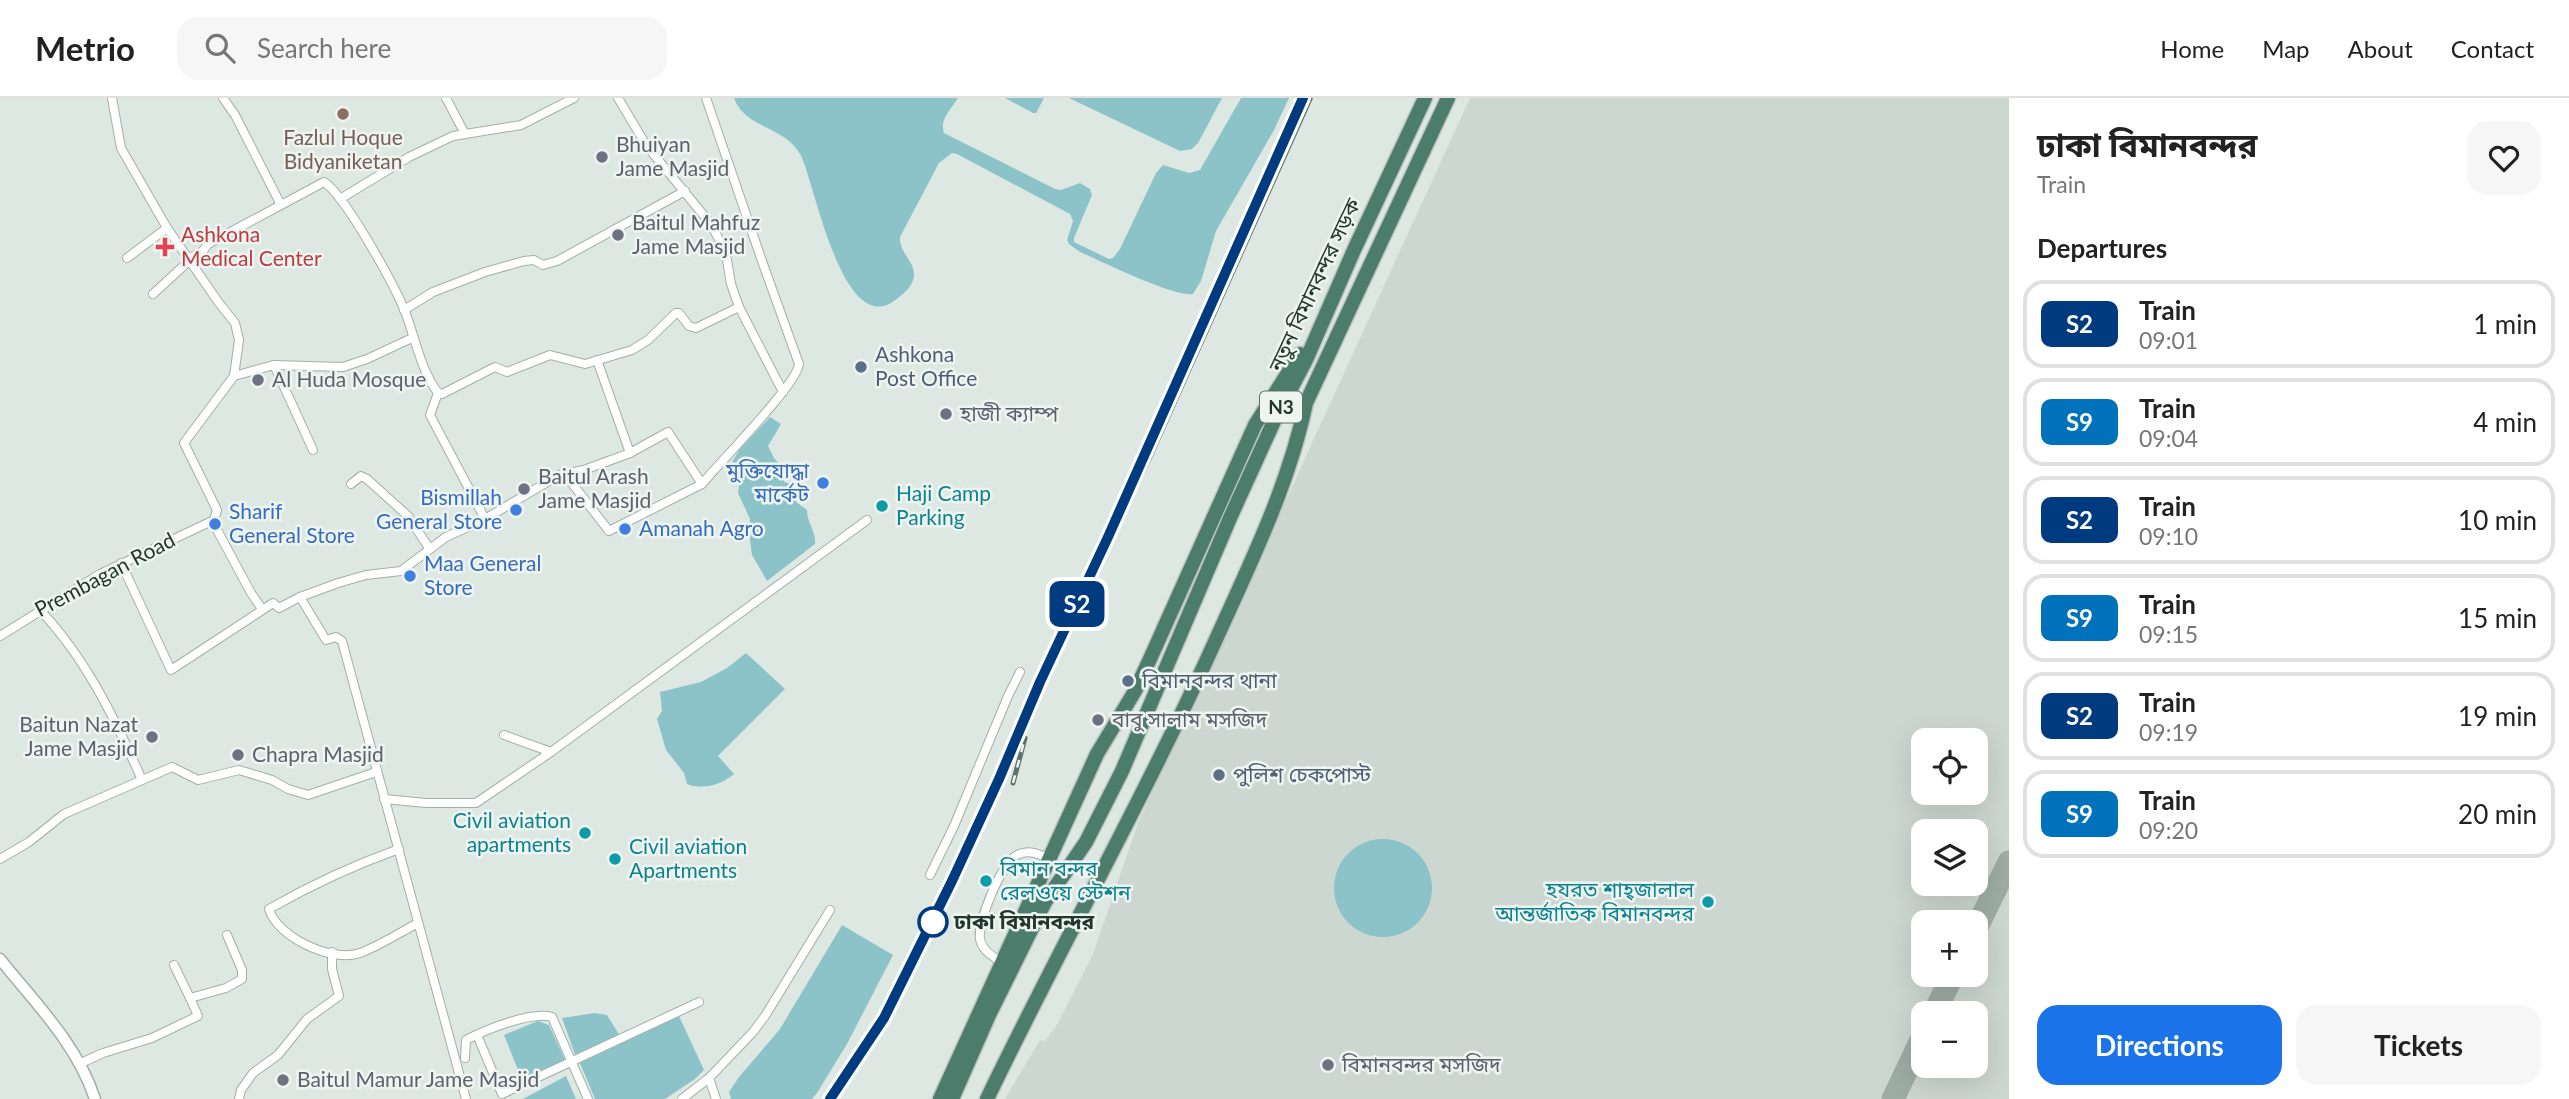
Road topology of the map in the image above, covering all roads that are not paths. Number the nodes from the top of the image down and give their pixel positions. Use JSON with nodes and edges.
{"nodes":[{"id":1,"x":112,"y":98,"type":"edge"},
{"id":2,"x":223,"y":98,"type":"edge"},
{"id":3,"x":446,"y":98,"type":"edge"},
{"id":4,"x":574,"y":98,"type":"edge"},
{"id":5,"x":618,"y":98,"type":"edge"},
{"id":6,"x":706,"y":98,"type":"edge"},
{"id":7,"x":1425,"y":98,"type":"edge"},
{"id":8,"x":1448,"y":98,"type":"edge"},
{"id":9,"x":465,"y":134,"type":"junction"},
{"id":10,"x":685,"y":191,"type":"junction"},
{"id":11,"x":340,"y":199,"type":"junction"},
{"id":12,"x":281,"y":205,"type":"junction"},
{"id":13,"x":167,"y":228,"type":"junction"},
{"id":14,"x":127,"y":258,"type":"dead end"},
{"id":15,"x":190,"y":259,"type":"junction"},
{"id":16,"x":153,"y":294,"type":"dead end"},
{"id":17,"x":739,"y":307,"type":"junction"},
{"id":18,"x":404,"y":310,"type":"junction"},
{"id":19,"x":412,"y":338,"type":"junction"},
{"id":20,"x":1304,"y":348,"type":"dead end"},
{"id":21,"x":597,"y":360,"type":"junction"},
{"id":22,"x":275,"y":365,"type":"junction"},
{"id":23,"x":234,"y":376,"type":"junction"},
{"id":24,"x":783,"y":392,"type":"junction"},
{"id":25,"x":438,"y":393,"type":"junction"},
{"id":26,"x":313,"y":450,"type":"dead end"},
{"id":27,"x":630,"y":453,"type":"junction"},
{"id":28,"x":564,"y":473,"type":"junction"},
{"id":29,"x":351,"y":484,"type":"dead end"},
{"id":30,"x":702,"y":484,"type":"junction"},
{"id":31,"x":485,"y":519,"type":"junction"},
{"id":32,"x":214,"y":520,"type":"junction"},
{"id":33,"x":867,"y":520,"type":"dead end"},
{"id":34,"x":429,"y":548,"type":"junction"},
{"id":35,"x":121,"y":562,"type":"junction"},
{"id":36,"x":300,"y":597,"type":"junction"},
{"id":37,"x":39,"y":610,"type":"junction"},
{"id":38,"x":262,"y":610,"type":"junction"},
{"id":39,"x":0,"y":636,"type":"edge"},
{"id":40,"x":1020,"y":672,"type":"dead end"},
{"id":41,"x":504,"y":735,"type":"dead end"},
{"id":42,"x":551,"y":752,"type":"junction"},
{"id":43,"x":376,"y":772,"type":"junction"},
{"id":44,"x":142,"y":780,"type":"junction"},
{"id":45,"x":384,"y":799,"type":"junction"},
{"id":46,"x":399,"y":849,"type":"junction"},
{"id":47,"x":1049,"y":858,"type":"junction"},
{"id":48,"x":0,"y":859,"type":"edge"},
{"id":49,"x":930,"y":874,"type":"dead end"},
{"id":50,"x":830,"y":910,"type":"dead end"},
{"id":51,"x":418,"y":923,"type":"junction"},
{"id":52,"x":228,"y":935,"type":"dead end"},
{"id":53,"x":332,"y":952,"type":"junction"},
{"id":54,"x":0,"y":959,"type":"edge"},
{"id":55,"x":1002,"y":963,"type":"junction"},
{"id":56,"x":174,"y":965,"type":"dead end"},
{"id":57,"x":190,"y":998,"type":"junction"},
{"id":58,"x":699,"y":1002,"type":"dead end"},
{"id":59,"x":477,"y":1035,"type":"junction"},
{"id":60,"x":465,"y":1058,"type":"dead end"},
{"id":61,"x":573,"y":1062,"type":"junction"},
{"id":62,"x":81,"y":1063,"type":"junction"},
{"id":63,"x":709,"y":1078,"type":"junction"},
{"id":64,"x":95,"y":1099,"type":"edge"},
{"id":65,"x":239,"y":1099,"type":"edge"},
{"id":66,"x":466,"y":1099,"type":"edge"},
{"id":67,"x":588,"y":1099,"type":"edge"},
{"id":68,"x":682,"y":1099,"type":"edge"},
{"id":69,"x":716,"y":1099,"type":"edge"},
{"id":70,"x":940,"y":1099,"type":"edge"},
{"id":71,"x":952,"y":1099,"type":"edge"},
{"id":72,"x":987,"y":1099,"type":"edge"}],
"edges":[{"from":1,"to":13,"type":"street"},
{"from":2,"to":12,"type":"street"},
{"from":3,"to":9,"type":"street"},
{"from":4,"to":9,"type":"street"},
{"from":5,"to":10,"type":"street"},
{"from":6,"to":24,"type":"street"},
{"from":7,"to":71,"type":"highway","name":"নতুন বিমানবন্দর সড়ক","number":"N3"},
{"from":8,"to":72,"type":"highway","name":"নতুন বিমানবন্দর সড়ক","number":"N3"},
{"from":9,"to":11,"type":"street"},
{"from":10,"to":17,"type":"street"},
{"from":10,"to":18,"type":"street"},
{"from":11,"to":12,"type":"street"},
{"from":11,"to":18,"type":"street"},
{"from":12,"to":15,"type":"street"},
{"from":13,"to":14,"type":"street"},
{"from":13,"to":15,"type":"street"},
{"from":15,"to":16,"type":"street"},
{"from":15,"to":23,"type":"street"},
{"from":17,"to":21,"type":"street"},
{"from":17,"to":24,"type":"street"},
{"from":18,"to":19,"type":"street"},
{"from":19,"to":22,"type":"street"},
{"from":19,"to":25,"type":"street"},
{"from":20,"to":47,"type":"highway","name":"নতুন বিমানবন্দর সড়ক"},
{"from":21,"to":25,"type":"street"},
{"from":21,"to":27,"type":"street"},
{"from":22,"to":23,"type":"street"},
{"from":22,"to":26,"type":"street"},
{"from":23,"to":32,"type":"street"},
{"from":24,"to":30,"type":"street"},
{"from":25,"to":31,"type":"street"},
{"from":27,"to":28,"type":"street"},
{"from":27,"to":30,"type":"street"},
{"from":28,"to":30,"type":"street"},
{"from":28,"to":31,"type":"street"},
{"from":29,"to":34,"type":"street"},
{"from":31,"to":34,"type":"street"},
{"from":32,"to":35,"type":"street","name":"Prembagan Road"},
{"from":32,"to":38,"type":"street"},
{"from":33,"to":42,"type":"street"},
{"from":34,"to":36,"type":"street"},
{"from":35,"to":37,"type":"street","name":"Prembagan Road"},
{"from":35,"to":38,"type":"street"},
{"from":36,"to":38,"type":"street"},
{"from":36,"to":43,"type":"street"},
{"from":37,"to":39,"type":"street","name":"Prembagan Road"},
{"from":37,"to":44,"type":"street"},
{"from":40,"to":49,"type":"street"},
{"from":41,"to":42,"type":"street"},
{"from":42,"to":45,"type":"street"},
{"from":43,"to":44,"type":"street"},
{"from":43,"to":45,"type":"street"},
{"from":44,"to":48,"type":"street"},
{"from":45,"to":46,"type":"street"},
{"from":46,"to":51,"type":"street"},
{"from":46,"to":53,"type":"street"},
{"from":47,"to":55,"type":"highway","name":"নতুন বিমানবন্দর সড়ক"},
{"from":47,"to":55,"type":"street"},
{"from":50,"to":63,"type":"street"},
{"from":51,"to":53,"type":"street"},
{"from":51,"to":66,"type":"street"},
{"from":52,"to":57,"type":"street"},
{"from":53,"to":65,"type":"street"},
{"from":54,"to":62,"type":"street"},
{"from":55,"to":70,"type":"highway","name":"নতুন বিমানবন্দর সড়ক"},
{"from":56,"to":57,"type":"street"},
{"from":57,"to":62,"type":"street"},
{"from":58,"to":61,"type":"street"},
{"from":59,"to":60,"type":"street"},
{"from":59,"to":61,"type":"street"},
{"from":59,"to":61,"type":"street"},
{"from":61,"to":67,"type":"street"},
{"from":62,"to":64,"type":"street"},
{"from":63,"to":68,"type":"street"},
{"from":63,"to":69,"type":"street"}]}
